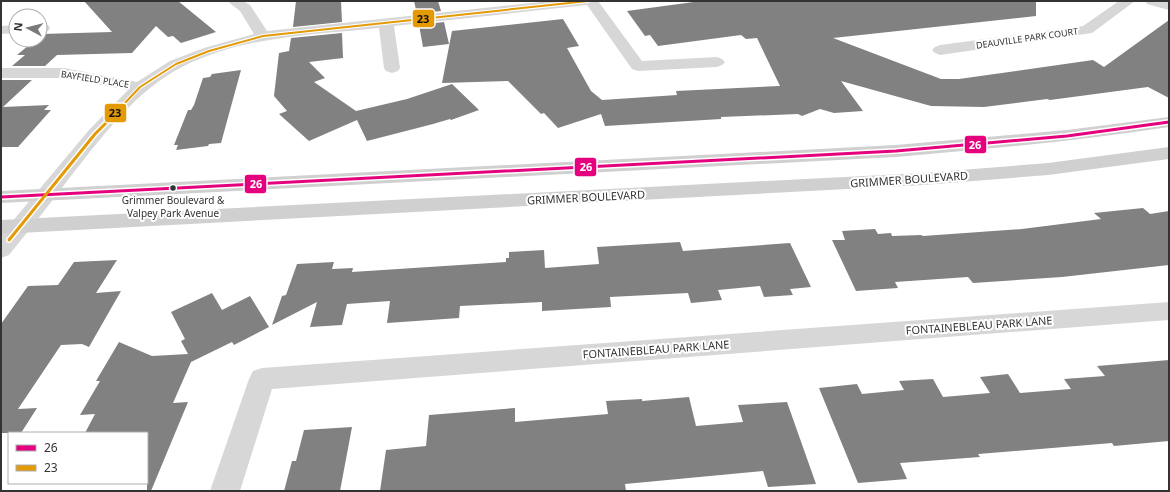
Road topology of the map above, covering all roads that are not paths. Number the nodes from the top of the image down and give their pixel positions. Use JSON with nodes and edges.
{"nodes":[{"id":1,"x":234,"y":1,"type":"edge"},
{"id":2,"x":589,"y":1,"type":"edge"},
{"id":3,"x":1128,"y":1,"type":"edge"},
{"id":4,"x":1152,"y":1,"type":"edge"},
{"id":5,"x":481,"y":6,"type":"edge"},
{"id":6,"x":1169,"y":6,"type":"edge"},
{"id":7,"x":386,"y":23,"type":"junction"},
{"id":8,"x":263,"y":36,"type":"junction"},
{"id":9,"x":940,"y":50,"type":"dead end"},
{"id":10,"x":717,"y":62,"type":"dead end"},
{"id":11,"x":392,"y":68,"type":"dead end"},
{"id":12,"x":1,"y":73,"type":"edge"},
{"id":13,"x":140,"y":87,"type":"junction"},
{"id":14,"x":1169,"y":122,"type":"edge"},
{"id":15,"x":1169,"y":152,"type":"edge"},
{"id":16,"x":46,"y":194,"type":"junction"},
{"id":17,"x":1,"y":197,"type":"edge"},
{"id":18,"x":11,"y":227,"type":"edge"},
{"id":19,"x":1,"y":250,"type":"edge"},
{"id":20,"x":1169,"y":311,"type":"edge"},
{"id":21,"x":225,"y":491,"type":"edge"}],
"edges":[{"from":1,"to":8,"type":"street"},
{"from":2,"to":5,"type":"street"},
{"from":2,"to":10,"type":"street"},
{"from":3,"to":9,"type":"street","name":"DEAUVILLE PARK COURT"},
{"from":4,"to":6,"type":"street"},
{"from":5,"to":7,"type":"street"},
{"from":7,"to":8,"type":"street"},
{"from":7,"to":11,"type":"street"},
{"from":8,"to":13,"type":"street"},
{"from":12,"to":13,"type":"street","name":"BAYFIELD PLACE"},
{"from":13,"to":16,"type":"street"},
{"from":14,"to":16,"type":"main road"},
{"from":15,"to":18,"type":"main road","name":"GRIMMER BOULEVARD"},
{"from":16,"to":17,"type":"main road"},
{"from":16,"to":18,"type":"street"},
{"from":18,"to":19,"type":"street"},
{"from":20,"to":21,"type":"street","name":"FONTAINEBLEAU PARK LANE"}]}
